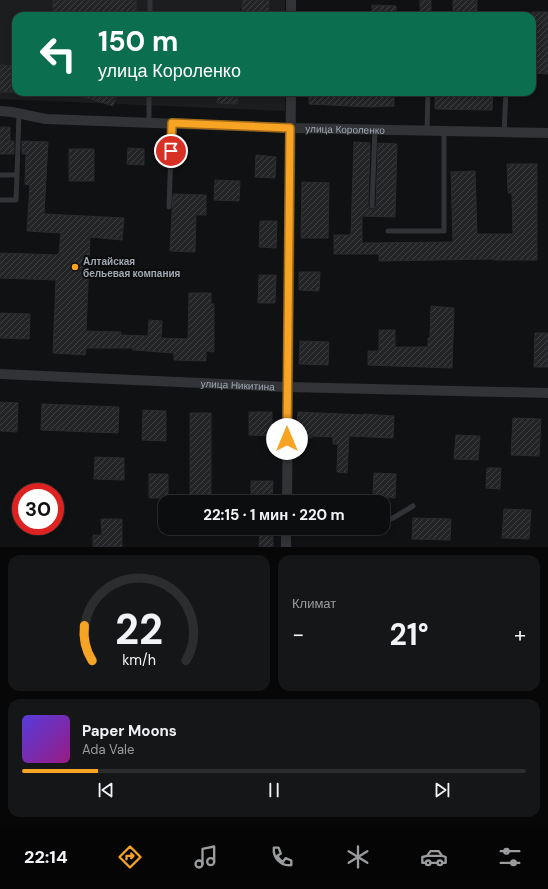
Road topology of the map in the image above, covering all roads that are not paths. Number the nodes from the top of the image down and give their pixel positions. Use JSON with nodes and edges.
{"nodes":[{"id":1,"x":150,"y":0,"type":"edge"},
{"id":2,"x":291,"y":0,"type":"edge"},
{"id":3,"x":150,"y":12,"type":"edge"},
{"id":4,"x":291,"y":12,"type":"edge"},
{"id":5,"x":149,"y":96,"type":"edge"},
{"id":6,"x":291,"y":96,"type":"edge"},
{"id":7,"x":428,"y":96,"type":"edge"},
{"id":8,"x":506,"y":96,"type":"edge"},
{"id":9,"x":0,"y":111,"type":"edge"},
{"id":10,"x":19,"y":113,"type":"junction"},
{"id":11,"x":149,"y":122,"type":"junction"},
{"id":12,"x":172,"y":123,"type":"junction"},
{"id":13,"x":290,"y":128,"type":"junction"},
{"id":14,"x":375,"y":130,"type":"junction"},
{"id":15,"x":427,"y":131,"type":"junction"},
{"id":16,"x":444,"y":132,"type":"junction"},
{"id":17,"x":504,"y":133,"type":"junction"},
{"id":18,"x":548,"y":133,"type":"edge"},
{"id":19,"x":0,"y":175,"type":"edge"},
{"id":20,"x":17,"y":175,"type":"junction"},
{"id":21,"x":0,"y":200,"type":"edge"},
{"id":22,"x":372,"y":206,"type":"dead end"},
{"id":23,"x":169,"y":207,"type":"dead end"},
{"id":24,"x":388,"y":232,"type":"dead end"},
{"id":25,"x":0,"y":374,"type":"edge"},
{"id":26,"x":288,"y":387,"type":"junction"},
{"id":27,"x":548,"y":393,"type":"edge"},
{"id":28,"x":286,"y":495,"type":"edge"},
{"id":29,"x":413,"y":506,"type":"dead end"},
{"id":30,"x":390,"y":519,"type":"edge"},
{"id":31,"x":286,"y":535,"type":"edge"},
{"id":32,"x":286,"y":547,"type":"edge"}],
"edges":[{"from":1,"to":3,"type":"lane"},
{"from":2,"to":4,"type":"street"},
{"from":5,"to":11,"type":"lane"},
{"from":6,"to":13,"type":"street"},
{"from":7,"to":15,"type":"lane"},
{"from":8,"to":17,"type":"lane"},
{"from":9,"to":10,"type":"street","name":"улица Короленко"},
{"from":10,"to":11,"type":"street","name":"улица Короленко"},
{"from":10,"to":20,"type":"lane"},
{"from":11,"to":12,"type":"street","name":"улица Короленко"},
{"from":12,"to":13,"type":"street","name":"улица Короленко"},
{"from":12,"to":23,"type":"lane"},
{"from":13,"to":14,"type":"street","name":"улица Короленко"},
{"from":13,"to":26,"type":"street"},
{"from":14,"to":15,"type":"street","name":"улица Короленко"},
{"from":14,"to":22,"type":"lane"},
{"from":15,"to":16,"type":"street","name":"улица Короленко"},
{"from":16,"to":17,"type":"street","name":"улица Короленко"},
{"from":16,"to":24,"type":"lane"},
{"from":17,"to":18,"type":"street","name":"улица Короленко"},
{"from":19,"to":20,"type":"lane"},
{"from":20,"to":21,"type":"lane"},
{"from":25,"to":26,"type":"street","name":"улица Никитина"},
{"from":26,"to":27,"type":"street","name":"улица Никитина"},
{"from":26,"to":28,"type":"street"},
{"from":29,"to":30,"type":"lane"},
{"from":31,"to":32,"type":"street"}]}
